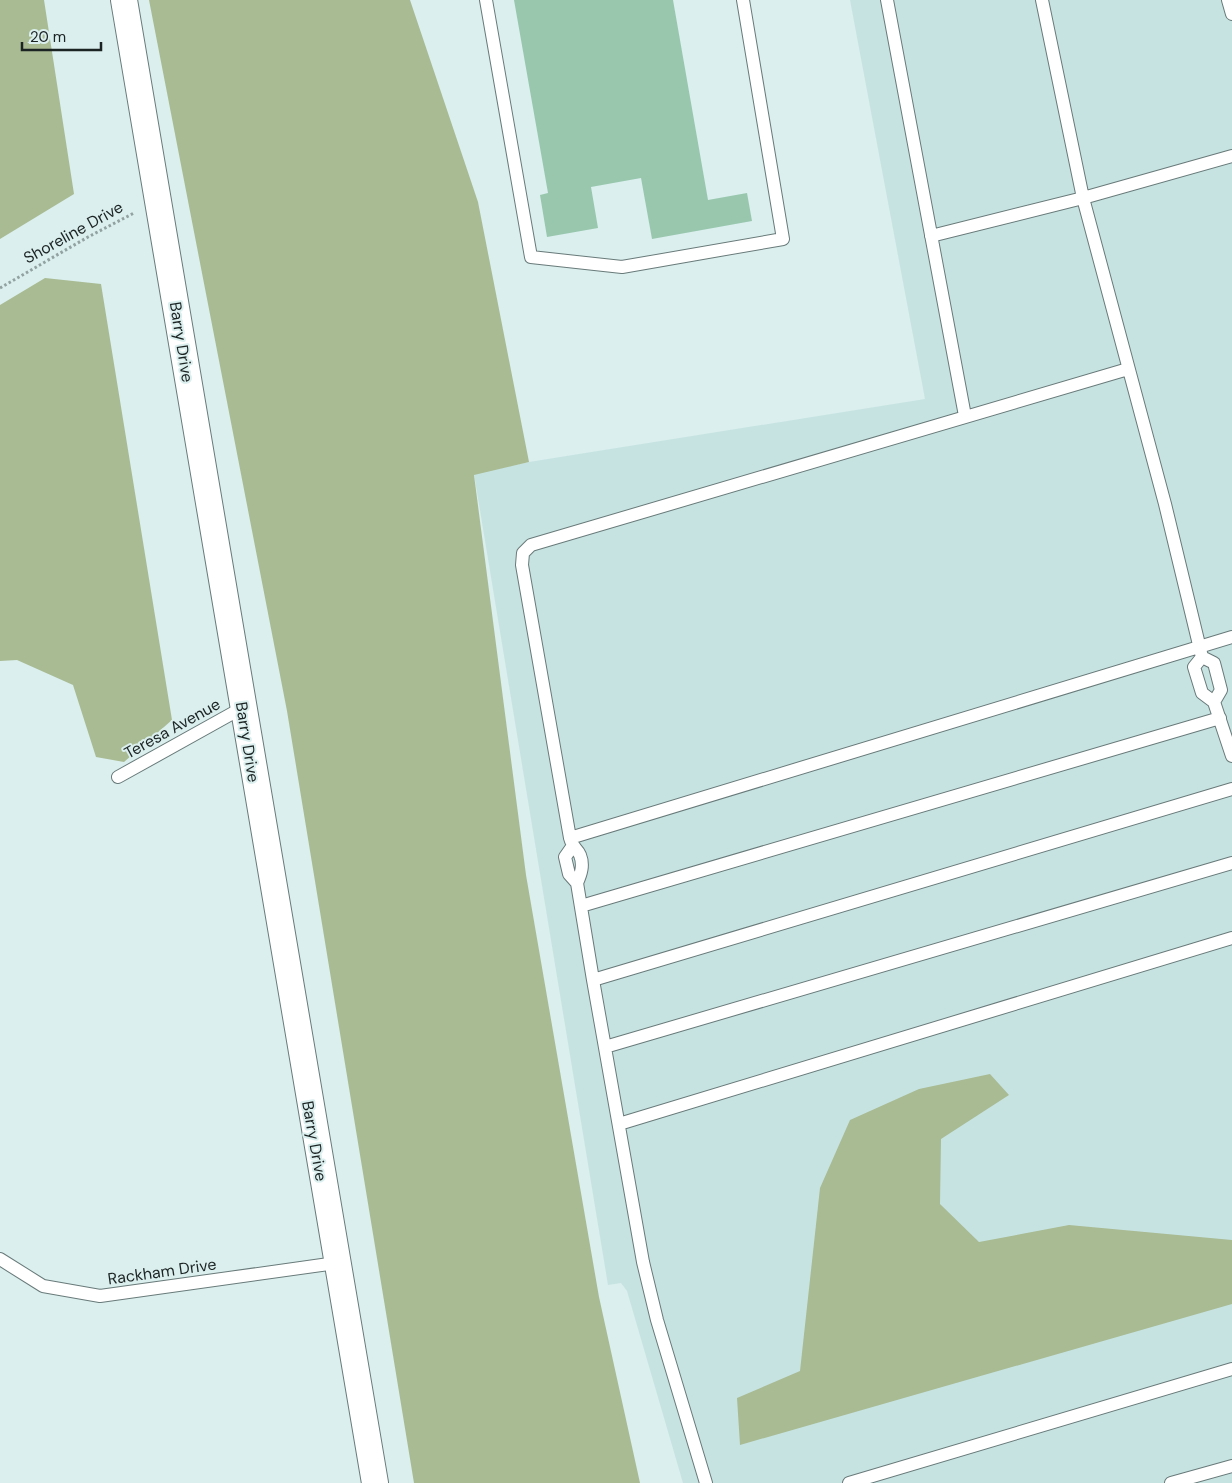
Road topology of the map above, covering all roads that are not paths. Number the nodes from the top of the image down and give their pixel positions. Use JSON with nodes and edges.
{"nodes":[{"id":1,"x":124,"y":0,"type":"edge"},
{"id":2,"x":486,"y":0,"type":"edge"},
{"id":3,"x":743,"y":0,"type":"edge"},
{"id":4,"x":887,"y":0,"type":"edge"},
{"id":5,"x":1042,"y":0,"type":"edge"},
{"id":6,"x":1228,"y":0,"type":"edge"},
{"id":7,"x":1232,"y":14,"type":"edge"},
{"id":8,"x":1232,"y":156,"type":"edge"},
{"id":9,"x":1083,"y":198,"type":"junction"},
{"id":10,"x":931,"y":236,"type":"junction"},
{"id":11,"x":1128,"y":368,"type":"junction"},
{"id":12,"x":965,"y":416,"type":"junction"},
{"id":13,"x":1232,"y":638,"type":"edge"},
{"id":14,"x":1201,"y":652,"type":"junction"},
{"id":15,"x":1214,"y":702,"type":"junction"},
{"id":16,"x":242,"y":708,"type":"junction"},
{"id":17,"x":1220,"y":718,"type":"junction"},
{"id":18,"x":1232,"y":756,"type":"edge"},
{"id":19,"x":118,"y":777,"type":"dead end"},
{"id":20,"x":1232,"y":789,"type":"edge"},
{"id":21,"x":571,"y":843,"type":"junction"},
{"id":22,"x":1232,"y":863,"type":"edge"},
{"id":23,"x":581,"y":906,"type":"junction"},
{"id":24,"x":1232,"y":938,"type":"edge"},
{"id":25,"x":593,"y":980,"type":"junction"},
{"id":26,"x":604,"y":1047,"type":"junction"},
{"id":27,"x":619,"y":1124,"type":"junction"},
{"id":28,"x":0,"y":1259,"type":"edge"},
{"id":29,"x":336,"y":1263,"type":"junction"},
{"id":30,"x":1232,"y":1369,"type":"edge"},
{"id":31,"x":1232,"y":1466,"type":"edge"},
{"id":32,"x":375,"y":1483,"type":"edge"},
{"id":33,"x":706,"y":1483,"type":"edge"},
{"id":34,"x":849,"y":1483,"type":"edge"},
{"id":35,"x":1171,"y":1483,"type":"edge"}],
"edges":[{"from":1,"to":16,"type":"street","name":"Barry Drive"},
{"from":2,"to":3,"type":"lane"},
{"from":4,"to":10,"type":"lane"},
{"from":5,"to":9,"type":"lane"},
{"from":6,"to":7,"type":"lane"},
{"from":8,"to":9,"type":"lane"},
{"from":9,"to":10,"type":"lane"},
{"from":9,"to":11,"type":"lane"},
{"from":10,"to":12,"type":"lane"},
{"from":11,"to":12,"type":"lane"},
{"from":11,"to":14,"type":"lane"},
{"from":12,"to":21,"type":"lane"},
{"from":13,"to":14,"type":"lane"},
{"from":14,"to":15,"type":"lane"},
{"from":14,"to":15,"type":"lane"},
{"from":14,"to":21,"type":"lane"},
{"from":15,"to":17,"type":"lane"},
{"from":16,"to":19,"type":"lane","name":"Teresa Avenue"},
{"from":16,"to":29,"type":"street","name":"Barry Drive"},
{"from":17,"to":18,"type":"lane"},
{"from":17,"to":23,"type":"lane"},
{"from":20,"to":25,"type":"lane"},
{"from":21,"to":23,"type":"lane"},
{"from":22,"to":26,"type":"lane"},
{"from":23,"to":25,"type":"lane"},
{"from":24,"to":27,"type":"lane"},
{"from":25,"to":26,"type":"lane"},
{"from":26,"to":27,"type":"lane"},
{"from":27,"to":33,"type":"lane"},
{"from":28,"to":29,"type":"lane","name":"Rackham Drive"},
{"from":29,"to":32,"type":"street","name":"Barry Drive"},
{"from":30,"to":34,"type":"lane"},
{"from":31,"to":35,"type":"lane"}]}
